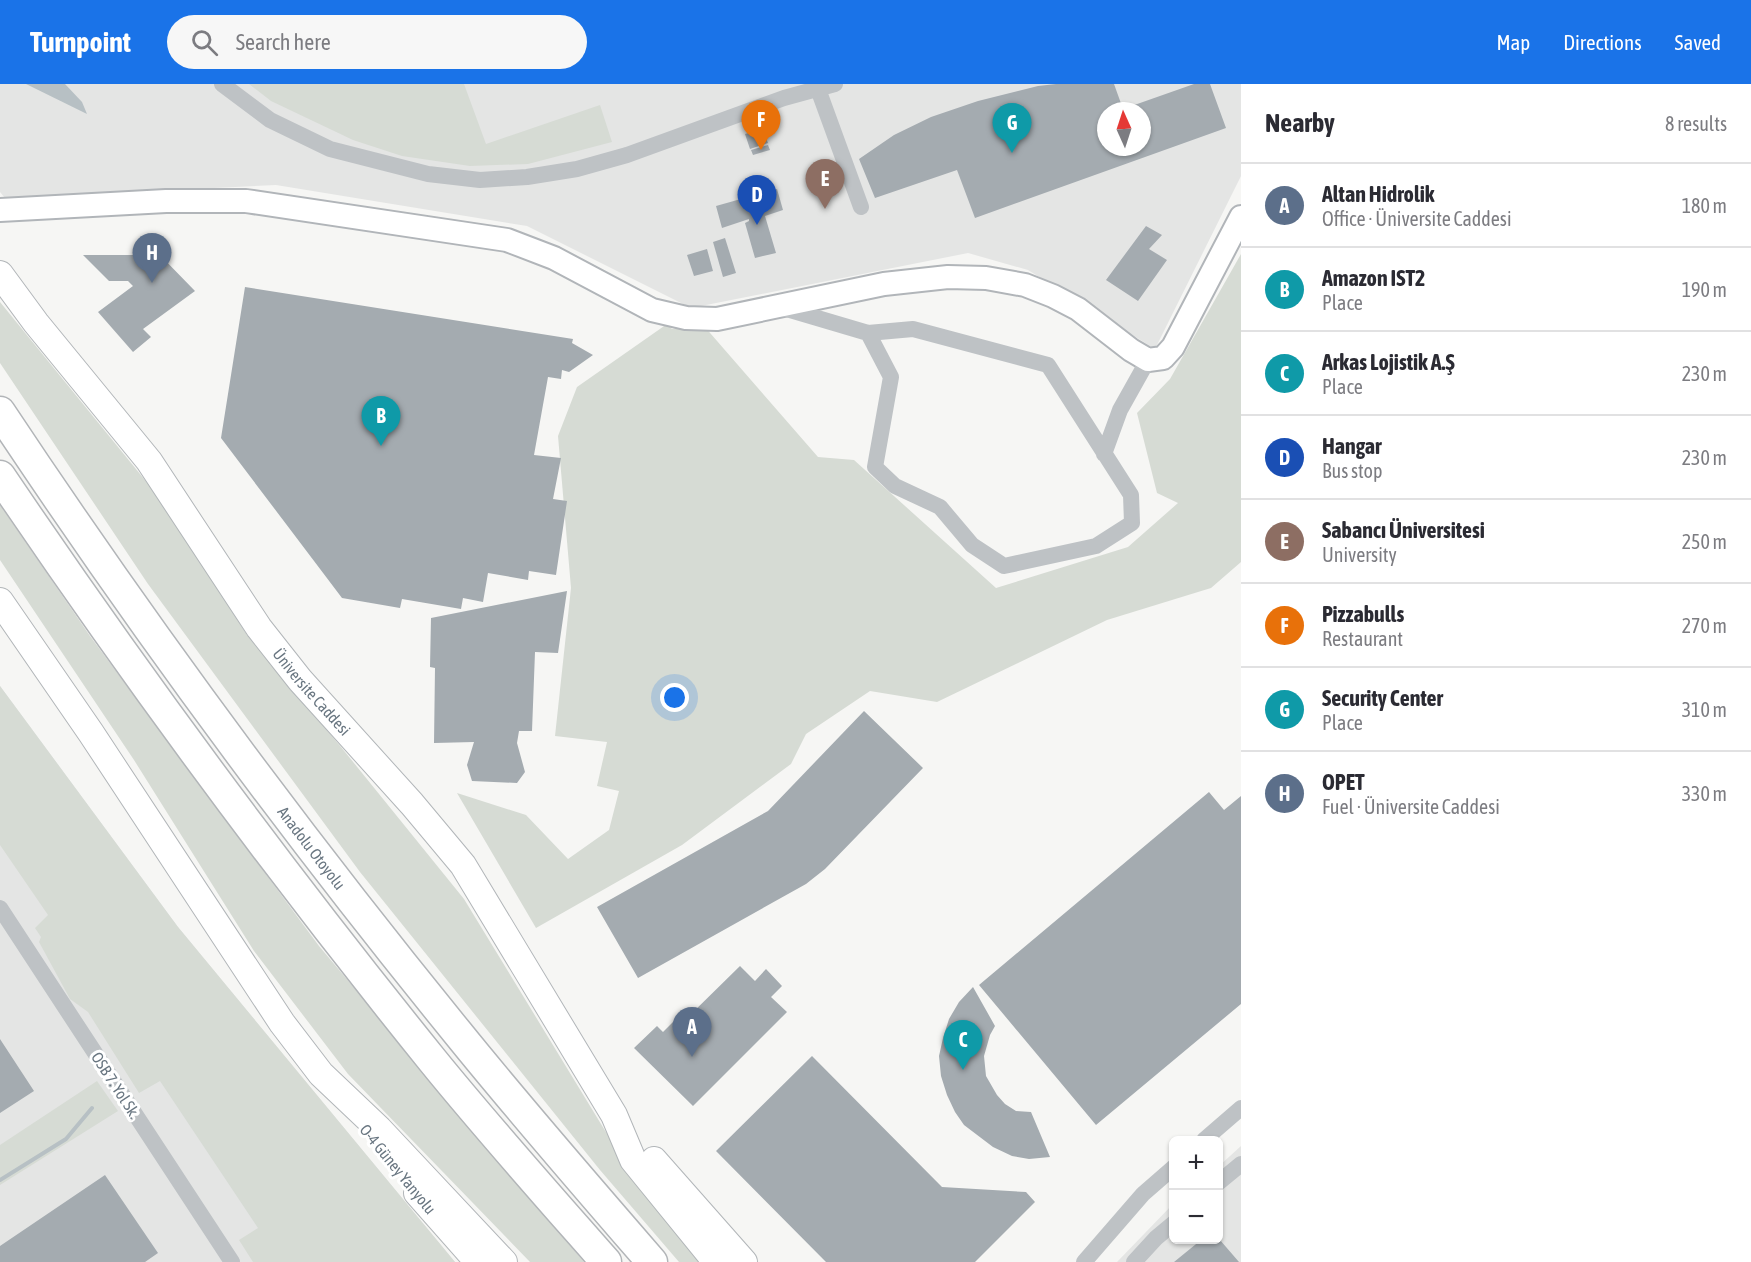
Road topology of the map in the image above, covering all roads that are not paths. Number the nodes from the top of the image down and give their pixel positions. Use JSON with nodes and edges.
{"nodes":[{"id":1,"x":222,"y":84,"type":"edge"},
{"id":2,"x":835,"y":84,"type":"edge"},
{"id":3,"x":818,"y":89,"type":"junction"},
{"id":4,"x":861,"y":207,"type":"dead end"},
{"id":5,"x":10,"y":209,"type":"edge"},
{"id":6,"x":1241,"y":217,"type":"edge"},
{"id":7,"x":0,"y":222,"type":"edge"},
{"id":8,"x":1,"y":274,"type":"edge"},
{"id":9,"x":779,"y":306,"type":"junction"},
{"id":10,"x":868,"y":333,"type":"junction"},
{"id":11,"x":1148,"y":360,"type":"junction"},
{"id":12,"x":0,"y":412,"type":"edge"},
{"id":13,"x":1104,"y":454,"type":"junction"},
{"id":14,"x":0,"y":476,"type":"edge"},
{"id":15,"x":0,"y":601,"type":"edge"},
{"id":16,"x":0,"y":908,"type":"edge"},
{"id":17,"x":321,"y":1074,"type":"junction"},
{"id":18,"x":1241,"y":1108,"type":"edge"},
{"id":19,"x":614,"y":1115,"type":"junction"},
{"id":20,"x":1209,"y":1136,"type":"edge"},
{"id":21,"x":1241,"y":1164,"type":"edge"},
{"id":22,"x":1169,"y":1171,"type":"edge"},
{"id":23,"x":1223,"y":1179,"type":"edge"},
{"id":24,"x":1169,"y":1226,"type":"edge"},
{"id":25,"x":232,"y":1262,"type":"edge"},
{"id":26,"x":478,"y":1262,"type":"edge"},
{"id":27,"x":504,"y":1262,"type":"edge"},
{"id":28,"x":606,"y":1262,"type":"edge"},
{"id":29,"x":652,"y":1262,"type":"edge"},
{"id":30,"x":716,"y":1262,"type":"edge"},
{"id":31,"x":744,"y":1262,"type":"edge"},
{"id":32,"x":1084,"y":1262,"type":"edge"},
{"id":33,"x":1134,"y":1262,"type":"edge"}],
"edges":[{"from":1,"to":3,"type":"street"},
{"from":2,"to":3,"type":"street"},
{"from":3,"to":4,"type":"street"},
{"from":5,"to":7,"type":"street"},
{"from":5,"to":9,"type":"street"},
{"from":6,"to":11,"type":"street"},
{"from":8,"to":19,"type":"main road","name":"Üniversite Caddesi"},
{"from":9,"to":10,"type":"street"},
{"from":9,"to":11,"type":"street"},
{"from":10,"to":13,"type":"street"},
{"from":10,"to":13,"type":"street"},
{"from":11,"to":13,"type":"street"},
{"from":12,"to":29,"type":"highway","name":"Anadolu Otoyolu"},
{"from":14,"to":28,"type":"highway"},
{"from":15,"to":17,"type":"main road"},
{"from":16,"to":25,"type":"street","name":"OSB 7. Yol Sk."},
{"from":17,"to":26,"type":"main road","name":"O-4 Güney Yanyolu"},
{"from":17,"to":27,"type":"main road"},
{"from":18,"to":20,"type":"street"},
{"from":19,"to":30,"type":"main road"},
{"from":19,"to":31,"type":"main road"},
{"from":21,"to":23,"type":"street"},
{"from":22,"to":32,"type":"street"},
{"from":24,"to":33,"type":"street"}]}
